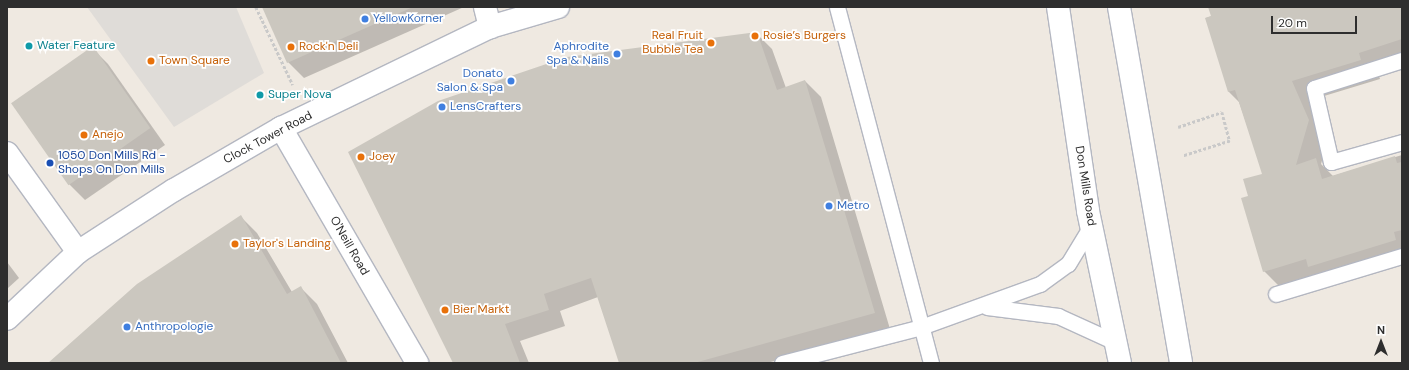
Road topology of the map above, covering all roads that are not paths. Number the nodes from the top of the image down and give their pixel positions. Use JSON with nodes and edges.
{"nodes":[{"id":1,"x":558,"y":7,"type":"edge"},
{"id":2,"x":837,"y":7,"type":"edge"},
{"id":3,"x":1058,"y":7,"type":"edge"},
{"id":4,"x":1119,"y":7,"type":"edge"},
{"id":5,"x":488,"y":17,"type":"edge"},
{"id":6,"x":1402,"y":60,"type":"edge"},
{"id":7,"x":281,"y":128,"type":"junction"},
{"id":8,"x":1402,"y":142,"type":"edge"},
{"id":9,"x":7,"y":153,"type":"edge"},
{"id":10,"x":1091,"y":226,"type":"junction"},
{"id":11,"x":78,"y":252,"type":"junction"},
{"id":12,"x":1402,"y":256,"type":"edge"},
{"id":13,"x":1276,"y":294,"type":"dead end"},
{"id":14,"x":984,"y":307,"type":"junction"},
{"id":15,"x":7,"y":319,"type":"edge"},
{"id":16,"x":921,"y":327,"type":"junction"},
{"id":17,"x":1115,"y":342,"type":"junction"},
{"id":18,"x":418,"y":363,"type":"edge"},
{"id":19,"x":782,"y":363,"type":"edge"},
{"id":20,"x":931,"y":363,"type":"edge"},
{"id":21,"x":1120,"y":363,"type":"edge"},
{"id":22,"x":1181,"y":363,"type":"edge"}],
"edges":[{"from":1,"to":5,"type":"street","name":"Clock Tower Road"},
{"from":2,"to":16,"type":"lane"},
{"from":3,"to":10,"type":"street","name":"Don Mills Road"},
{"from":4,"to":22,"type":"street"},
{"from":5,"to":7,"type":"street","name":"Clock Tower Road"},
{"from":6,"to":8,"type":"lane"},
{"from":7,"to":11,"type":"street","name":"Clock Tower Road"},
{"from":7,"to":18,"type":"street","name":"O'Neill Road"},
{"from":9,"to":11,"type":"street"},
{"from":10,"to":14,"type":"lane"},
{"from":10,"to":17,"type":"street","name":"Don Mills Road"},
{"from":11,"to":15,"type":"street","name":"Clock Tower Road"},
{"from":12,"to":13,"type":"lane"},
{"from":14,"to":16,"type":"lane"},
{"from":14,"to":17,"type":"lane"},
{"from":16,"to":19,"type":"lane"},
{"from":16,"to":20,"type":"lane"},
{"from":17,"to":21,"type":"street","name":"Don Mills Road"}]}
